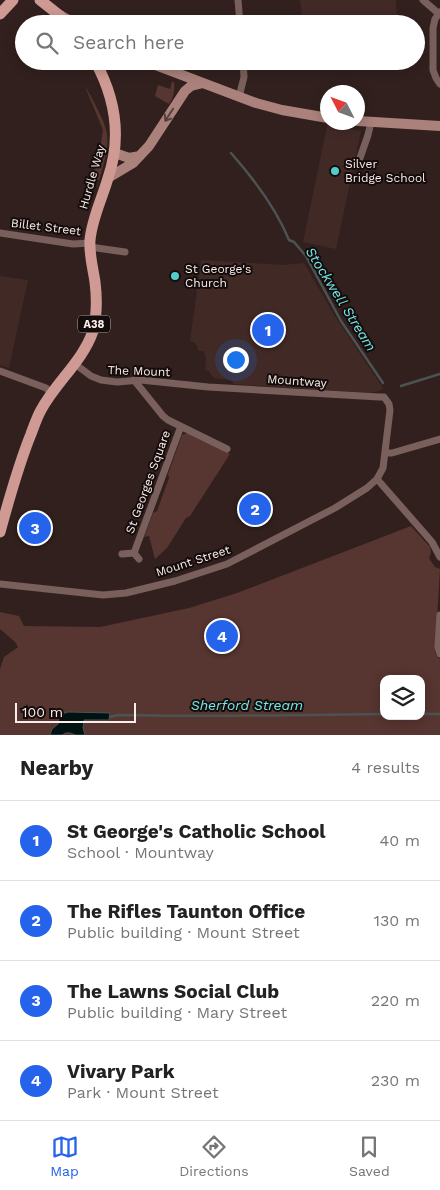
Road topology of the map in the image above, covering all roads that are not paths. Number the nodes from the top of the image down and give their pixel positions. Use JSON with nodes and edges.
{"nodes":[{"id":1,"x":13,"y":0,"type":"edge"},
{"id":2,"x":40,"y":0,"type":"edge"},
{"id":3,"x":238,"y":0,"type":"edge"},
{"id":4,"x":423,"y":0,"type":"edge"},
{"id":5,"x":439,"y":13,"type":"edge"},
{"id":6,"x":0,"y":14,"type":"edge"},
{"id":7,"x":58,"y":15,"type":"edge"},
{"id":8,"x":239,"y":15,"type":"edge"},
{"id":9,"x":99,"y":70,"type":"edge"},
{"id":10,"x":167,"y":70,"type":"edge"},
{"id":11,"x":244,"y":70,"type":"edge"},
{"id":12,"x":179,"y":75,"type":"junction"},
{"id":13,"x":203,"y":83,"type":"junction"},
{"id":14,"x":440,"y":84,"type":"edge"},
{"id":15,"x":185,"y":91,"type":"junction"},
{"id":16,"x":239,"y":97,"type":"junction"},
{"id":17,"x":320,"y":117,"type":"edge"},
{"id":18,"x":365,"y":122,"type":"edge"},
{"id":19,"x":371,"y":122,"type":"junction"},
{"id":20,"x":440,"y":126,"type":"edge"},
{"id":21,"x":115,"y":153,"type":"junction"},
{"id":22,"x":140,"y":156,"type":"junction"},
{"id":23,"x":360,"y":158,"type":"dead end"},
{"id":24,"x":108,"y":178,"type":"junction"},
{"id":25,"x":0,"y":233,"type":"edge"},
{"id":26,"x":90,"y":245,"type":"junction"},
{"id":27,"x":125,"y":252,"type":"dead end"},
{"id":28,"x":75,"y":364,"type":"junction"},
{"id":29,"x":0,"y":371,"type":"edge"},
{"id":30,"x":134,"y":380,"type":"junction"},
{"id":31,"x":208,"y":387,"type":"joint"},
{"id":32,"x":52,"y":394,"type":"junction"},
{"id":33,"x":181,"y":426,"type":"junction"},
{"id":34,"x":440,"y":439,"type":"edge"},
{"id":35,"x":227,"y":449,"type":"dead end"},
{"id":36,"x":385,"y":452,"type":"junction"},
{"id":37,"x":377,"y":479,"type":"junction"},
{"id":38,"x":0,"y":532,"type":"edge"},
{"id":39,"x":134,"y":553,"type":"junction"},
{"id":40,"x":122,"y":554,"type":"dead end"},
{"id":41,"x":440,"y":557,"type":"edge"},
{"id":42,"x":139,"y":559,"type":"dead end"},
{"id":43,"x":0,"y":584,"type":"edge"},
{"id":44,"x":440,"y":615,"type":"edge"},
{"id":45,"x":440,"y":654,"type":"edge"}],
"edges":[{"from":1,"to":6,"type":"main road"},
{"from":2,"to":7,"type":"main road"},
{"from":3,"to":8,"type":"street"},
{"from":4,"to":5,"type":"street"},
{"from":5,"to":14,"type":"street"},
{"from":9,"to":21,"type":"main road","name":"Hurdle Way","number":"A38"},
{"from":10,"to":12,"type":"main road"},
{"from":11,"to":16,"type":"street"},
{"from":12,"to":13,"type":"main road"},
{"from":12,"to":15,"type":"main road"},
{"from":13,"to":15,"type":"main road"},
{"from":13,"to":16,"type":"main road"},
{"from":15,"to":22,"type":"main road","one_way":true},
{"from":16,"to":17,"type":"main road"},
{"from":18,"to":19,"type":"main road"},
{"from":19,"to":20,"type":"main road"},
{"from":19,"to":23,"type":"street"},
{"from":21,"to":22,"type":"main road"},
{"from":21,"to":24,"type":"main road","name":"Hurdle Way","number":"A38"},
{"from":22,"to":24,"type":"main road"},
{"from":24,"to":26,"type":"main road","name":"Hurdle Way","number":"A38"},
{"from":25,"to":26,"type":"street","name":"Billet Street"},
{"from":26,"to":27,"type":"street","name":"Billet Street"},
{"from":26,"to":28,"type":"main road","number":"A38"},
{"from":28,"to":30,"type":"street","name":"The Mount"},
{"from":28,"to":32,"type":"main road","number":"A38"},
{"from":29,"to":32,"type":"street"},
{"from":30,"to":31,"type":"street","name":"The Mount"},
{"from":30,"to":33,"type":"street","name":"St Georges Square"},
{"from":31,"to":36,"type":"street","name":"Mountway"},
{"from":32,"to":38,"type":"main road","number":"A38"},
{"from":33,"to":35,"type":"street"},
{"from":33,"to":39,"type":"street","name":"St Georges Square"},
{"from":34,"to":36,"type":"street"},
{"from":36,"to":37,"type":"street"},
{"from":37,"to":41,"type":"street"},
{"from":37,"to":43,"type":"street","name":"Mount Street"},
{"from":39,"to":40,"type":"street","name":"St Georges Square"},
{"from":39,"to":42,"type":"street","name":"St Georges Square"},
{"from":44,"to":45,"type":"street"}]}
